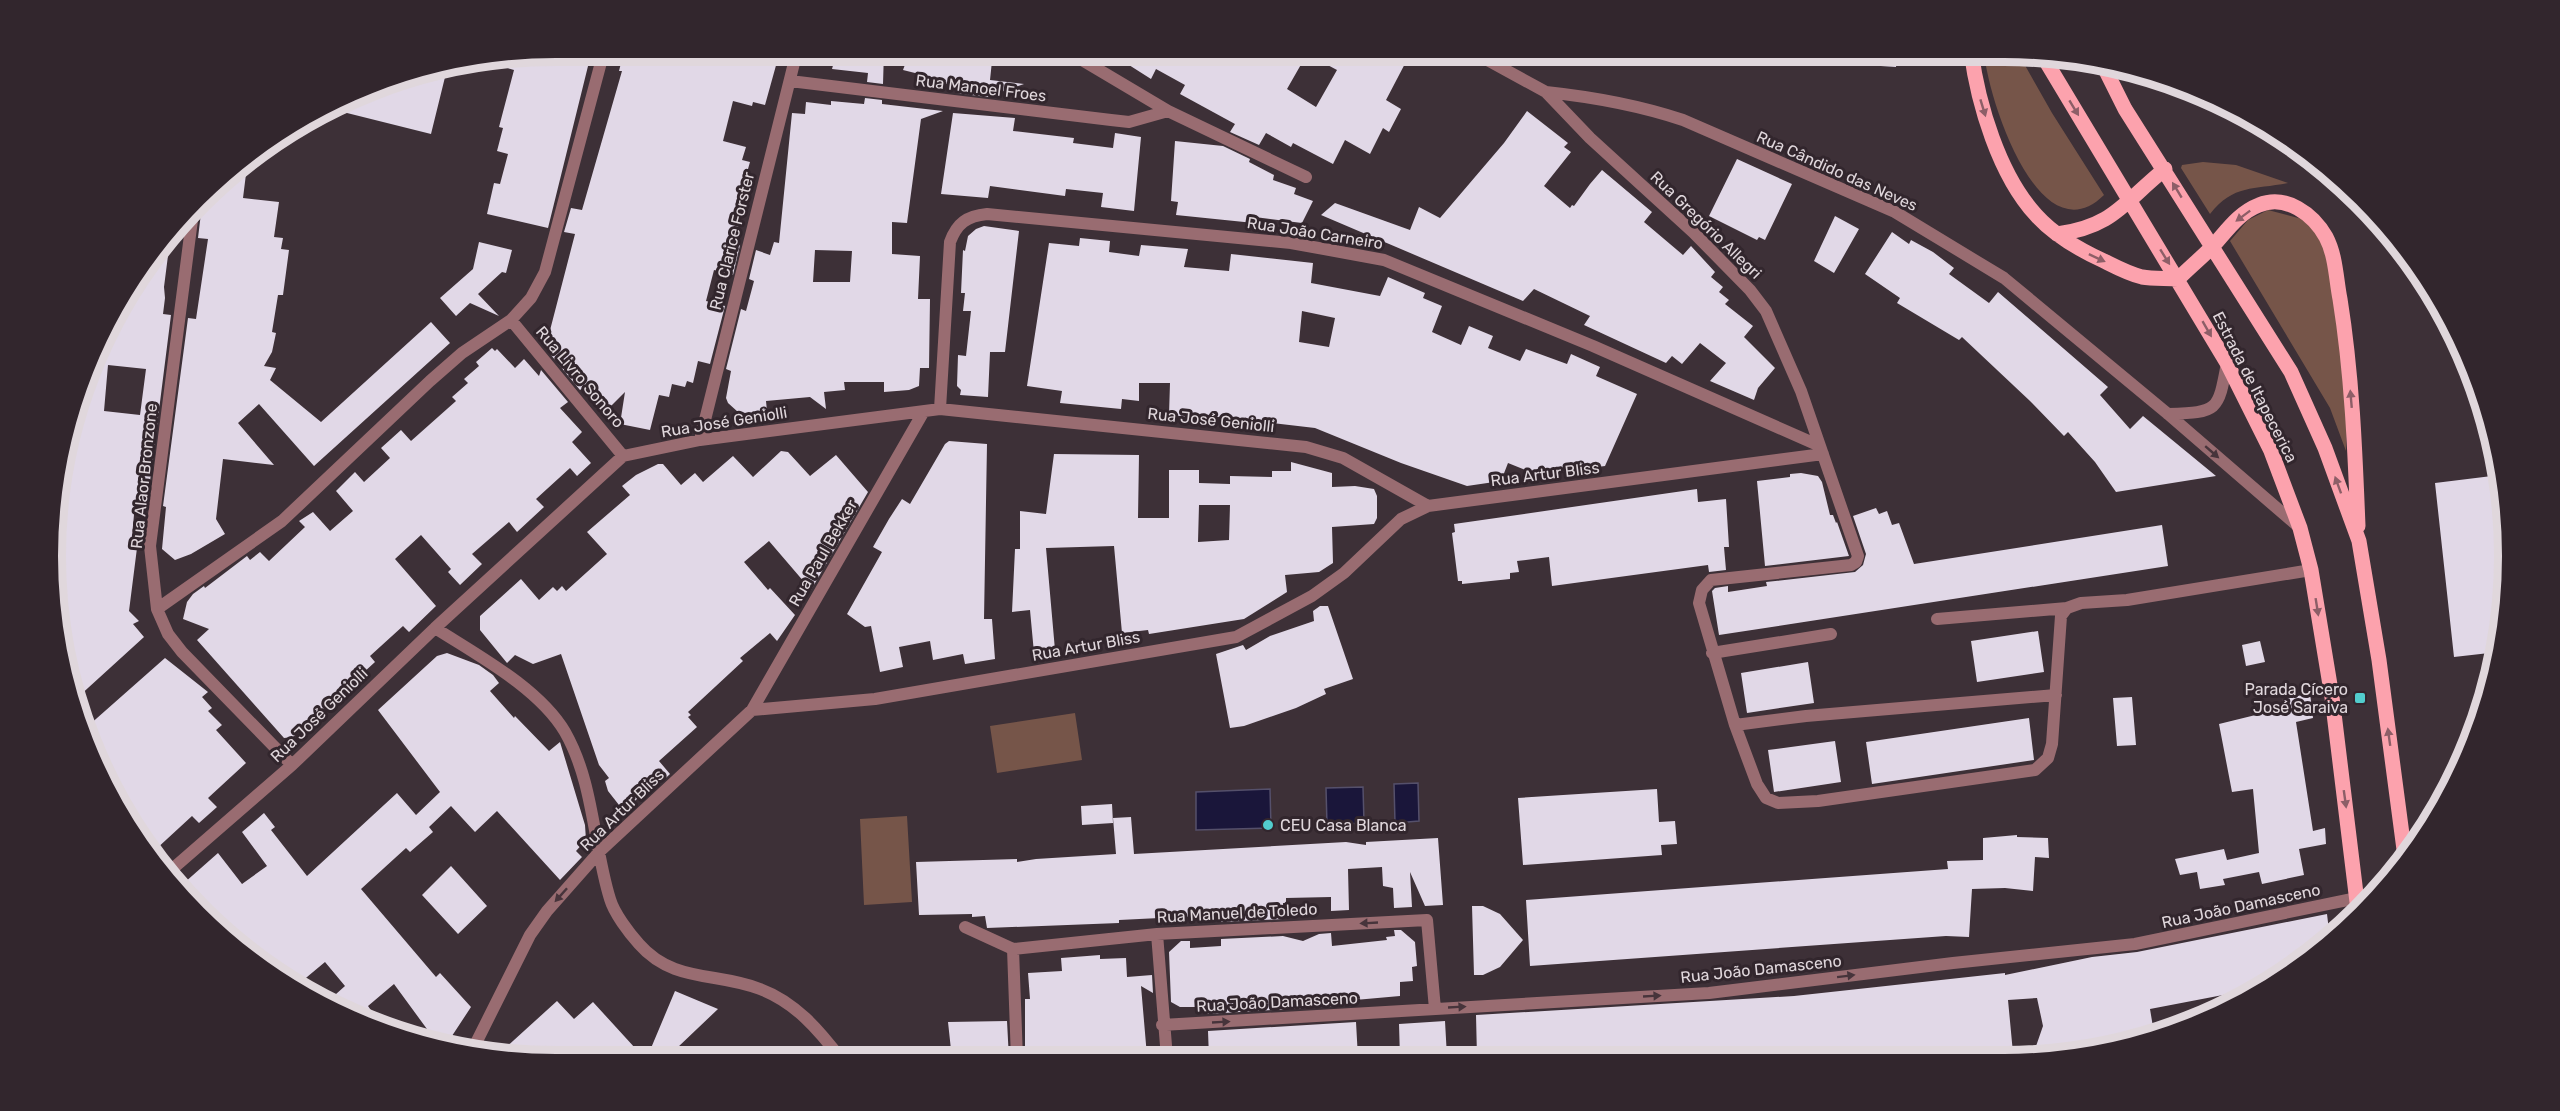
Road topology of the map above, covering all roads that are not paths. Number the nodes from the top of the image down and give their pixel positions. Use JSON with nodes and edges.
{"nodes":[{"id":1,"x":601,"y":62,"type":"edge"},
{"id":2,"x":794,"y":62,"type":"edge"},
{"id":3,"x":1086,"y":62,"type":"edge"},
{"id":4,"x":1491,"y":62,"type":"edge"},
{"id":5,"x":1973,"y":62,"type":"edge"},
{"id":6,"x":2048,"y":64,"type":"edge"},
{"id":7,"x":2107,"y":72,"type":"edge"},
{"id":8,"x":790,"y":81,"type":"junction"},
{"id":9,"x":1546,"y":92,"type":"junction"},
{"id":10,"x":1168,"y":111,"type":"junction"},
{"id":11,"x":2165,"y":169,"type":"junction"},
{"id":12,"x":1306,"y":177,"type":"dead end"},
{"id":13,"x":2130,"y":200,"type":"junction"},
{"id":14,"x":192,"y":222,"type":"edge"},
{"id":15,"x":2057,"y":234,"type":"junction"},
{"id":16,"x":2212,"y":247,"type":"junction"},
{"id":17,"x":2178,"y":279,"type":"junction"},
{"id":18,"x":511,"y":320,"type":"junction"},
{"id":19,"x":2227,"y":363,"type":"junction"},
{"id":20,"x":940,"y":409,"type":"junction"},
{"id":21,"x":924,"y":411,"type":"junction"},
{"id":22,"x":2168,"y":414,"type":"junction"},
{"id":23,"x":700,"y":440,"type":"junction"},
{"id":24,"x":1822,"y":450,"type":"junction"},
{"id":25,"x":623,"y":456,"type":"junction"},
{"id":26,"x":1428,"y":506,"type":"junction"},
{"id":27,"x":2300,"y":528,"type":"junction"},
{"id":28,"x":2359,"y":541,"type":"junction"},
{"id":29,"x":2311,"y":570,"type":"junction"},
{"id":30,"x":2067,"y":608,"type":"junction"},
{"id":31,"x":157,"y":609,"type":"junction"},
{"id":32,"x":1937,"y":619,"type":"dead end"},
{"id":33,"x":435,"y":628,"type":"junction"},
{"id":34,"x":1831,"y":634,"type":"dead end"},
{"id":35,"x":1712,"y":653,"type":"junction"},
{"id":36,"x":2056,"y":695,"type":"junction"},
{"id":37,"x":752,"y":710,"type":"junction"},
{"id":38,"x":1735,"y":725,"type":"junction"},
{"id":39,"x":292,"y":765,"type":"junction"},
{"id":40,"x":2404,"y":846,"type":"edge"},
{"id":41,"x":600,"y":851,"type":"junction"},
{"id":42,"x":174,"y":868,"type":"edge"},
{"id":43,"x":2358,"y":901,"type":"edge"},
{"id":44,"x":2354,"y":905,"type":"edge"},
{"id":45,"x":965,"y":927,"type":"dead end"},
{"id":46,"x":1157,"y":934,"type":"junction"},
{"id":47,"x":1013,"y":949,"type":"junction"},
{"id":48,"x":1435,"y":1009,"type":"junction"},
{"id":49,"x":1162,"y":1025,"type":"junction"},
{"id":50,"x":476,"y":1043,"type":"edge"},
{"id":51,"x":834,"y":1050,"type":"edge"},
{"id":52,"x":1017,"y":1050,"type":"edge"},
{"id":53,"x":1166,"y":1050,"type":"edge"}],
"edges":[{"from":1,"to":18,"type":"street"},
{"from":2,"to":8,"type":"street","name":"Rua Clarice Forster"},
{"from":3,"to":10,"type":"street"},
{"from":4,"to":9,"type":"street","name":"Rua Gregório Allegri"},
{"from":5,"to":15,"type":"main road","one_way":true},
{"from":6,"to":13,"type":"main road","name":"Estrada de Itapecerica","one_way":true},
{"from":7,"to":11,"type":"main road","name":"Estrada de Itapecerica"},
{"from":8,"to":10,"type":"street","name":"Rua Manoel Froes"},
{"from":8,"to":23,"type":"street","name":"Rua Clarice Forster"},
{"from":9,"to":22,"type":"street","name":"Rua Cândido das Neves"},
{"from":9,"to":24,"type":"street","name":"Rua Gregório Allegri"},
{"from":10,"to":12,"type":"street"},
{"from":11,"to":13,"type":"main road"},
{"from":16,"to":11,"type":"main road","name":"Estrada de Itapecerica","one_way":true},
{"from":13,"to":15,"type":"main road"},
{"from":13,"to":17,"type":"main road","name":"Estrada de Itapecerica","one_way":true},
{"from":14,"to":31,"type":"street","name":"Rua Alaor Bronzone"},
{"from":15,"to":17,"type":"main road","one_way":true},
{"from":16,"to":17,"type":"main road"},
{"from":28,"to":16,"type":"main road","name":"Estrada de Itapecerica","one_way":true},
{"from":28,"to":16,"type":"main road","one_way":true},
{"from":17,"to":19,"type":"main road","name":"Estrada de Itapecerica","one_way":true},
{"from":18,"to":25,"type":"street","name":"Rua Livro Sonoro"},
{"from":18,"to":31,"type":"street"},
{"from":19,"to":22,"type":"street"},
{"from":19,"to":27,"type":"main road","name":"Estrada de Itapecerica"},
{"from":20,"to":21,"type":"street","name":"Rua José Geniolli"},
{"from":20,"to":24,"type":"street","name":"Rua João Carneiro"},
{"from":20,"to":26,"type":"street","name":"Rua José Geniolli"},
{"from":21,"to":23,"type":"street","name":"Rua José Geniolli"},
{"from":21,"to":37,"type":"street","name":"Rua Paul Bekker"},
{"from":22,"to":27,"type":"street","name":"Rua Cândido das Neves","one_way":true},
{"from":23,"to":25,"type":"street","name":"Rua José Geniolli"},
{"from":24,"to":26,"type":"street","name":"Rua Artur Bliss"},
{"from":24,"to":35,"type":"street","name":"Rua Gregório Allegri"},
{"from":25,"to":33,"type":"street","name":"Rua José Geniolli"},
{"from":26,"to":37,"type":"street","name":"Rua Artur Bliss"},
{"from":27,"to":29,"type":"main road","name":"Estrada de Itapecerica"},
{"from":40,"to":28,"type":"main road","name":"Estrada de Itapecerica","one_way":true},
{"from":29,"to":30,"type":"street"},
{"from":29,"to":43,"type":"main road","name":"Estrada de Itapecerica","one_way":true},
{"from":30,"to":32,"type":"street"},
{"from":30,"to":36,"type":"street"},
{"from":31,"to":39,"type":"street","name":"Rua Alaor Bronzone"},
{"from":33,"to":39,"type":"street","name":"Rua José Geniolli"},
{"from":33,"to":41,"type":"street"},
{"from":34,"to":35,"type":"street"},
{"from":35,"to":38,"type":"street"},
{"from":36,"to":38,"type":"street"},
{"from":36,"to":38,"type":"street"},
{"from":37,"to":41,"type":"street","name":"Rua Artur Bliss"},
{"from":39,"to":42,"type":"street","name":"Rua José Geniolli"},
{"from":41,"to":50,"type":"street","name":"Rua Artur Bliss","one_way":true},
{"from":41,"to":51,"type":"street"},
{"from":48,"to":44,"type":"street","name":"Rua João Damasceno","one_way":true},
{"from":45,"to":47,"type":"street"},
{"from":46,"to":47,"type":"street","name":"Rua Manuel de Toledo"},
{"from":48,"to":46,"type":"street","name":"Rua Manuel de Toledo","one_way":true},
{"from":46,"to":49,"type":"street"},
{"from":47,"to":52,"type":"street"},
{"from":49,"to":48,"type":"street","name":"Rua João Damasceno","one_way":true},
{"from":49,"to":53,"type":"street"}]}
